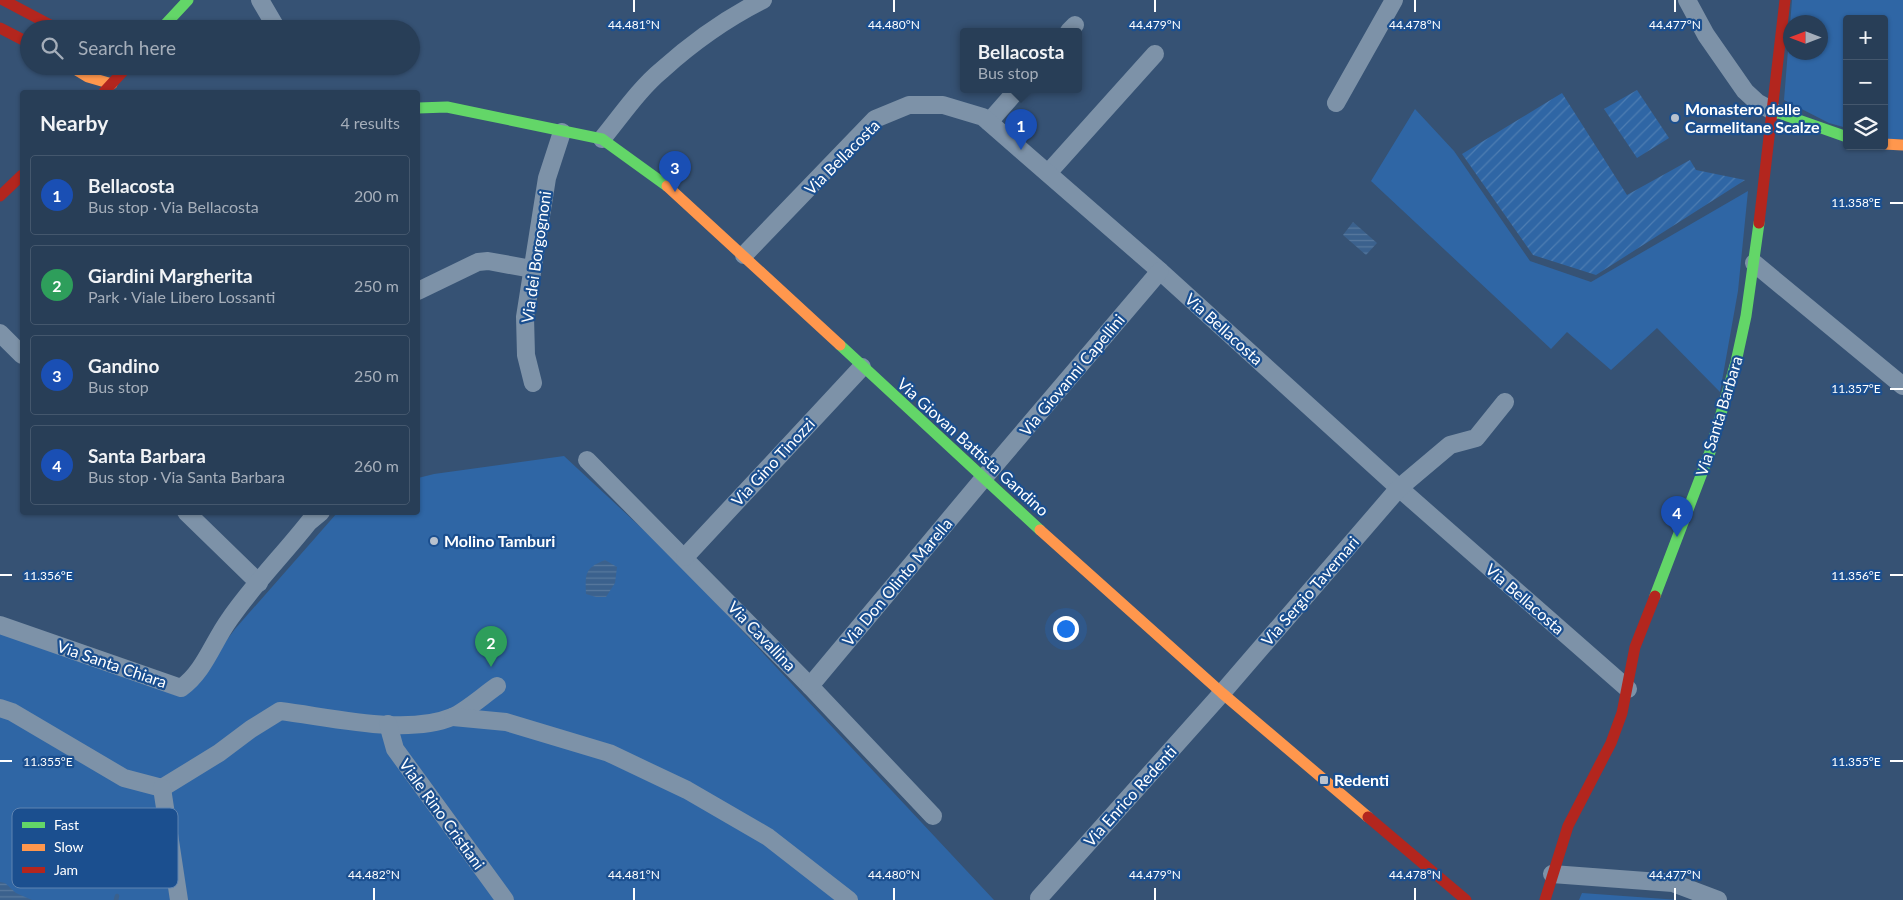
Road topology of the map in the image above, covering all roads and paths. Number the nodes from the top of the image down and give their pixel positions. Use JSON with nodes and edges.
{"nodes":[{"id":1,"x":3,"y":0,"type":"edge"},
{"id":2,"x":188,"y":0,"type":"edge"},
{"id":3,"x":260,"y":0,"type":"edge"},
{"id":4,"x":763,"y":0,"type":"edge"},
{"id":5,"x":1394,"y":0,"type":"edge"},
{"id":6,"x":1687,"y":0,"type":"edge"},
{"id":7,"x":1785,"y":0,"type":"edge"},
{"id":8,"x":41,"y":20,"type":"edge"},
{"id":9,"x":169,"y":20,"type":"edge"},
{"id":10,"x":272,"y":20,"type":"edge"},
{"id":11,"x":0,"y":28,"type":"edge"},
{"id":12,"x":20,"y":38,"type":"edge"},
{"id":13,"x":1154,"y":54,"type":"dead end"},
{"id":14,"x":85,"y":75,"type":"edge"},
{"id":15,"x":110,"y":75,"type":"edge"},
{"id":16,"x":120,"y":75,"type":"edge"},
{"id":17,"x":108,"y":88,"type":"edge"},
{"id":18,"x":1014,"y":93,"type":"edge"},
{"id":19,"x":1336,"y":102,"type":"dead end"},
{"id":20,"x":420,"y":108,"type":"edge"},
{"id":21,"x":1773,"y":111,"type":"junction"},
{"id":22,"x":989,"y":122,"type":"junction"},
{"id":23,"x":562,"y":132,"type":"junction"},
{"id":24,"x":1843,"y":136,"type":"edge"},
{"id":25,"x":602,"y":139,"type":"junction"},
{"id":26,"x":1888,"y":144,"type":"edge"},
{"id":27,"x":1903,"y":145,"type":"edge"},
{"id":28,"x":1048,"y":173,"type":"junction"},
{"id":29,"x":20,"y":176,"type":"edge"},
{"id":30,"x":0,"y":196,"type":"edge"},
{"id":31,"x":744,"y":255,"type":"junction"},
{"id":32,"x":1754,"y":263,"type":"junction"},
{"id":33,"x":532,"y":269,"type":"junction"},
{"id":34,"x":1160,"y":271,"type":"junction"},
{"id":35,"x":420,"y":290,"type":"edge"},
{"id":36,"x":0,"y":333,"type":"edge"},
{"id":37,"x":20,"y":353,"type":"edge"},
{"id":38,"x":862,"y":368,"type":"junction"},
{"id":39,"x":533,"y":383,"type":"dead end"},
{"id":40,"x":1903,"y":386,"type":"edge"},
{"id":41,"x":1505,"y":402,"type":"dead end"},
{"id":42,"x":587,"y":460,"type":"dead end"},
{"id":43,"x":983,"y":479,"type":"junction"},
{"id":44,"x":1399,"y":488,"type":"junction"},
{"id":45,"x":189,"y":515,"type":"edge"},
{"id":46,"x":317,"y":515,"type":"edge"},
{"id":47,"x":685,"y":557,"type":"junction"},
{"id":48,"x":259,"y":583,"type":"junction"},
{"id":49,"x":0,"y":625,"type":"edge"},
{"id":50,"x":497,"y":686,"type":"dead end"},
{"id":51,"x":810,"y":686,"type":"junction"},
{"id":52,"x":1628,"y":689,"type":"junction"},
{"id":53,"x":1222,"y":693,"type":"junction"},
{"id":54,"x":0,"y":708,"type":"edge"},
{"id":55,"x":453,"y":717,"type":"junction"},
{"id":56,"x":388,"y":724,"type":"junction"},
{"id":57,"x":162,"y":788,"type":"junction"},
{"id":58,"x":165,"y":808,"type":"edge"},
{"id":59,"x":933,"y":816,"type":"dead end"},
{"id":60,"x":1552,"y":874,"type":"junction"},
{"id":61,"x":1039,"y":898,"type":"dead end"},
{"id":62,"x":505,"y":900,"type":"edge"},
{"id":63,"x":849,"y":900,"type":"edge"},
{"id":64,"x":1466,"y":900,"type":"edge"},
{"id":65,"x":1545,"y":900,"type":"edge"},
{"id":66,"x":1718,"y":900,"type":"edge"}],
"edges":[{"from":1,"to":8,"type":"street"},
{"from":2,"to":9,"type":"street"},
{"from":3,"to":10,"type":"street"},
{"from":4,"to":25,"type":"street"},
{"from":5,"to":19,"type":"street"},
{"from":6,"to":21,"type":"street"},
{"from":7,"to":21,"type":"street","name":"Via Santa Barbara"},
{"from":11,"to":12,"type":"street"},
{"from":13,"to":28,"type":"street"},
{"from":14,"to":17,"type":"street"},
{"from":15,"to":17,"type":"street"},
{"from":16,"to":17,"type":"street"},
{"from":18,"to":22,"type":"street"},
{"from":20,"to":23,"type":"street","name":"Via Giovan Battista Gandino"},
{"from":21,"to":24,"type":"street"},
{"from":21,"to":32,"type":"street","name":"Via Santa Barbara"},
{"from":22,"to":28,"type":"street","name":"Via Bellacosta"},
{"from":22,"to":31,"type":"street","name":"Via Bellacosta"},
{"from":23,"to":25,"type":"street","name":"Via Giovan Battista Gandino"},
{"from":23,"to":33,"type":"street","name":"Via dei Borgognoni"},
{"from":25,"to":31,"type":"street","name":"Via Giovan Battista Gandino"},
{"from":26,"to":27,"type":"street"},
{"from":28,"to":34,"type":"street","name":"Via Bellacosta"},
{"from":29,"to":30,"type":"street"},
{"from":31,"to":38,"type":"street","name":"Via Giovan Battista Gandino"},
{"from":32,"to":40,"type":"street"},
{"from":32,"to":52,"type":"street","name":"Via Santa Barbara"},
{"from":33,"to":35,"type":"street"},
{"from":33,"to":39,"type":"street","name":"Via dei Borgognoni"},
{"from":34,"to":43,"type":"street","name":"Via Giovanni Capellini"},
{"from":34,"to":44,"type":"street","name":"Via Bellacosta"},
{"from":36,"to":37,"type":"street"},
{"from":38,"to":43,"type":"street","name":"Via Giovan Battista Gandino"},
{"from":38,"to":47,"type":"street","name":"Via Gino Tinozzi"},
{"from":41,"to":44,"type":"street"},
{"from":42,"to":47,"type":"street","name":"Via Cavallina"},
{"from":43,"to":51,"type":"street","name":"Via Don Olinto Marella"},
{"from":43,"to":53,"type":"street","name":"Via Giovan Battista Gandino"},
{"from":44,"to":52,"type":"street","name":"Via Bellacosta"},
{"from":44,"to":53,"type":"street","name":"Via Sergio Tavernari"},
{"from":45,"to":48,"type":"street"},
{"from":46,"to":48,"type":"street","name":"Via Santa Chiara"},
{"from":47,"to":51,"type":"street","name":"Via Cavallina"},
{"from":48,"to":49,"type":"street","name":"Via Santa Chiara"},
{"from":50,"to":55,"type":"street"},
{"from":51,"to":59,"type":"street","name":"Via Cavallina"},
{"from":52,"to":60,"type":"street","name":"Via Santa Barbara"},
{"from":53,"to":61,"type":"street","name":"Via Enrico Redenti"},
{"from":53,"to":64,"type":"street","name":"Via Giovan Battista Gandino"},
{"from":54,"to":57,"type":"street"},
{"from":55,"to":56,"type":"street"},
{"from":55,"to":63,"type":"street"},
{"from":56,"to":57,"type":"street"},
{"from":56,"to":62,"type":"street","name":"Viale Rino Cristiani"},
{"from":57,"to":58,"type":"street"},
{"from":60,"to":65,"type":"street","name":"Via Santa Barbara"},
{"from":60,"to":66,"type":"street"}]}
